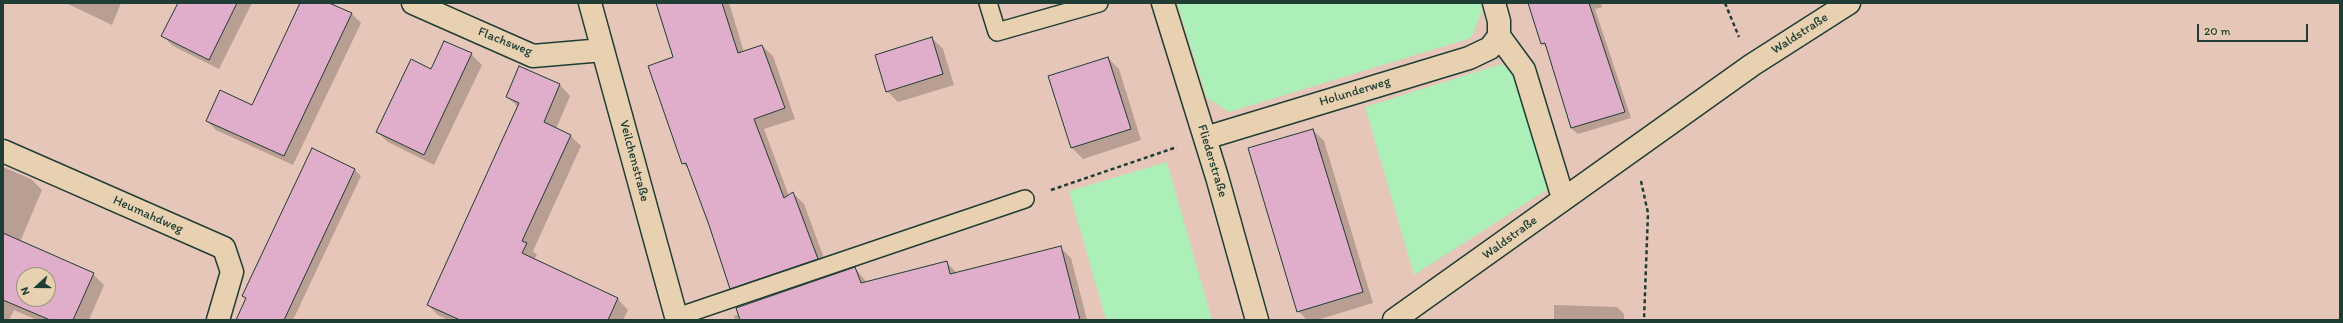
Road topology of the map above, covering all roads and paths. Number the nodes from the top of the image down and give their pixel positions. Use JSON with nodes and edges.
{"nodes":[{"id":1,"x":413,"y":3,"type":"edge"},
{"id":2,"x":590,"y":3,"type":"edge"},
{"id":3,"x":988,"y":3,"type":"edge"},
{"id":4,"x":1099,"y":3,"type":"edge"},
{"id":5,"x":1163,"y":3,"type":"edge"},
{"id":6,"x":1494,"y":3,"type":"edge"},
{"id":7,"x":1725,"y":3,"type":"edge"},
{"id":8,"x":1848,"y":3,"type":"edge"},
{"id":9,"x":1499,"y":36,"type":"junction"},
{"id":10,"x":603,"y":50,"type":"junction"},
{"id":11,"x":1752,"y":65,"type":"junction"},
{"id":12,"x":1205,"y":138,"type":"junction"},
{"id":13,"x":3,"y":151,"type":"edge"},
{"id":14,"x":1626,"y":155,"type":"junction"},
{"id":15,"x":1026,"y":198,"type":"joint"},
{"id":16,"x":1563,"y":198,"type":"junction"},
{"id":17,"x":677,"y":318,"type":"edge"},
{"id":18,"x":218,"y":320,"type":"edge"},
{"id":19,"x":1257,"y":320,"type":"edge"},
{"id":20,"x":1394,"y":320,"type":"edge"},
{"id":21,"x":1644,"y":320,"type":"edge"}],
"edges":[{"from":1,"to":10,"type":"street","name":"Flachsweg"},
{"from":2,"to":10,"type":"street","name":"Veilchenstraße"},
{"from":3,"to":4,"type":"lane"},
{"from":5,"to":12,"type":"street","name":"Fliederstraße"},
{"from":6,"to":9,"type":"street"},
{"from":7,"to":11,"type":"path"},
{"from":8,"to":11,"type":"street","name":"Waldstraße"},
{"from":9,"to":12,"type":"street","name":"Holunderweg"},
{"from":9,"to":16,"type":"street"},
{"from":10,"to":17,"type":"street","name":"Veilchenstraße"},
{"from":11,"to":14,"type":"street","name":"Waldstraße"},
{"from":12,"to":15,"type":"path"},
{"from":12,"to":19,"type":"street","name":"Fliederstraße"},
{"from":13,"to":18,"type":"street","name":"Heumahdweg"},
{"from":14,"to":16,"type":"street","name":"Waldstraße"},
{"from":14,"to":21,"type":"path"},
{"from":15,"to":17,"type":"lane"},
{"from":16,"to":20,"type":"street","name":"Waldstraße"}]}
